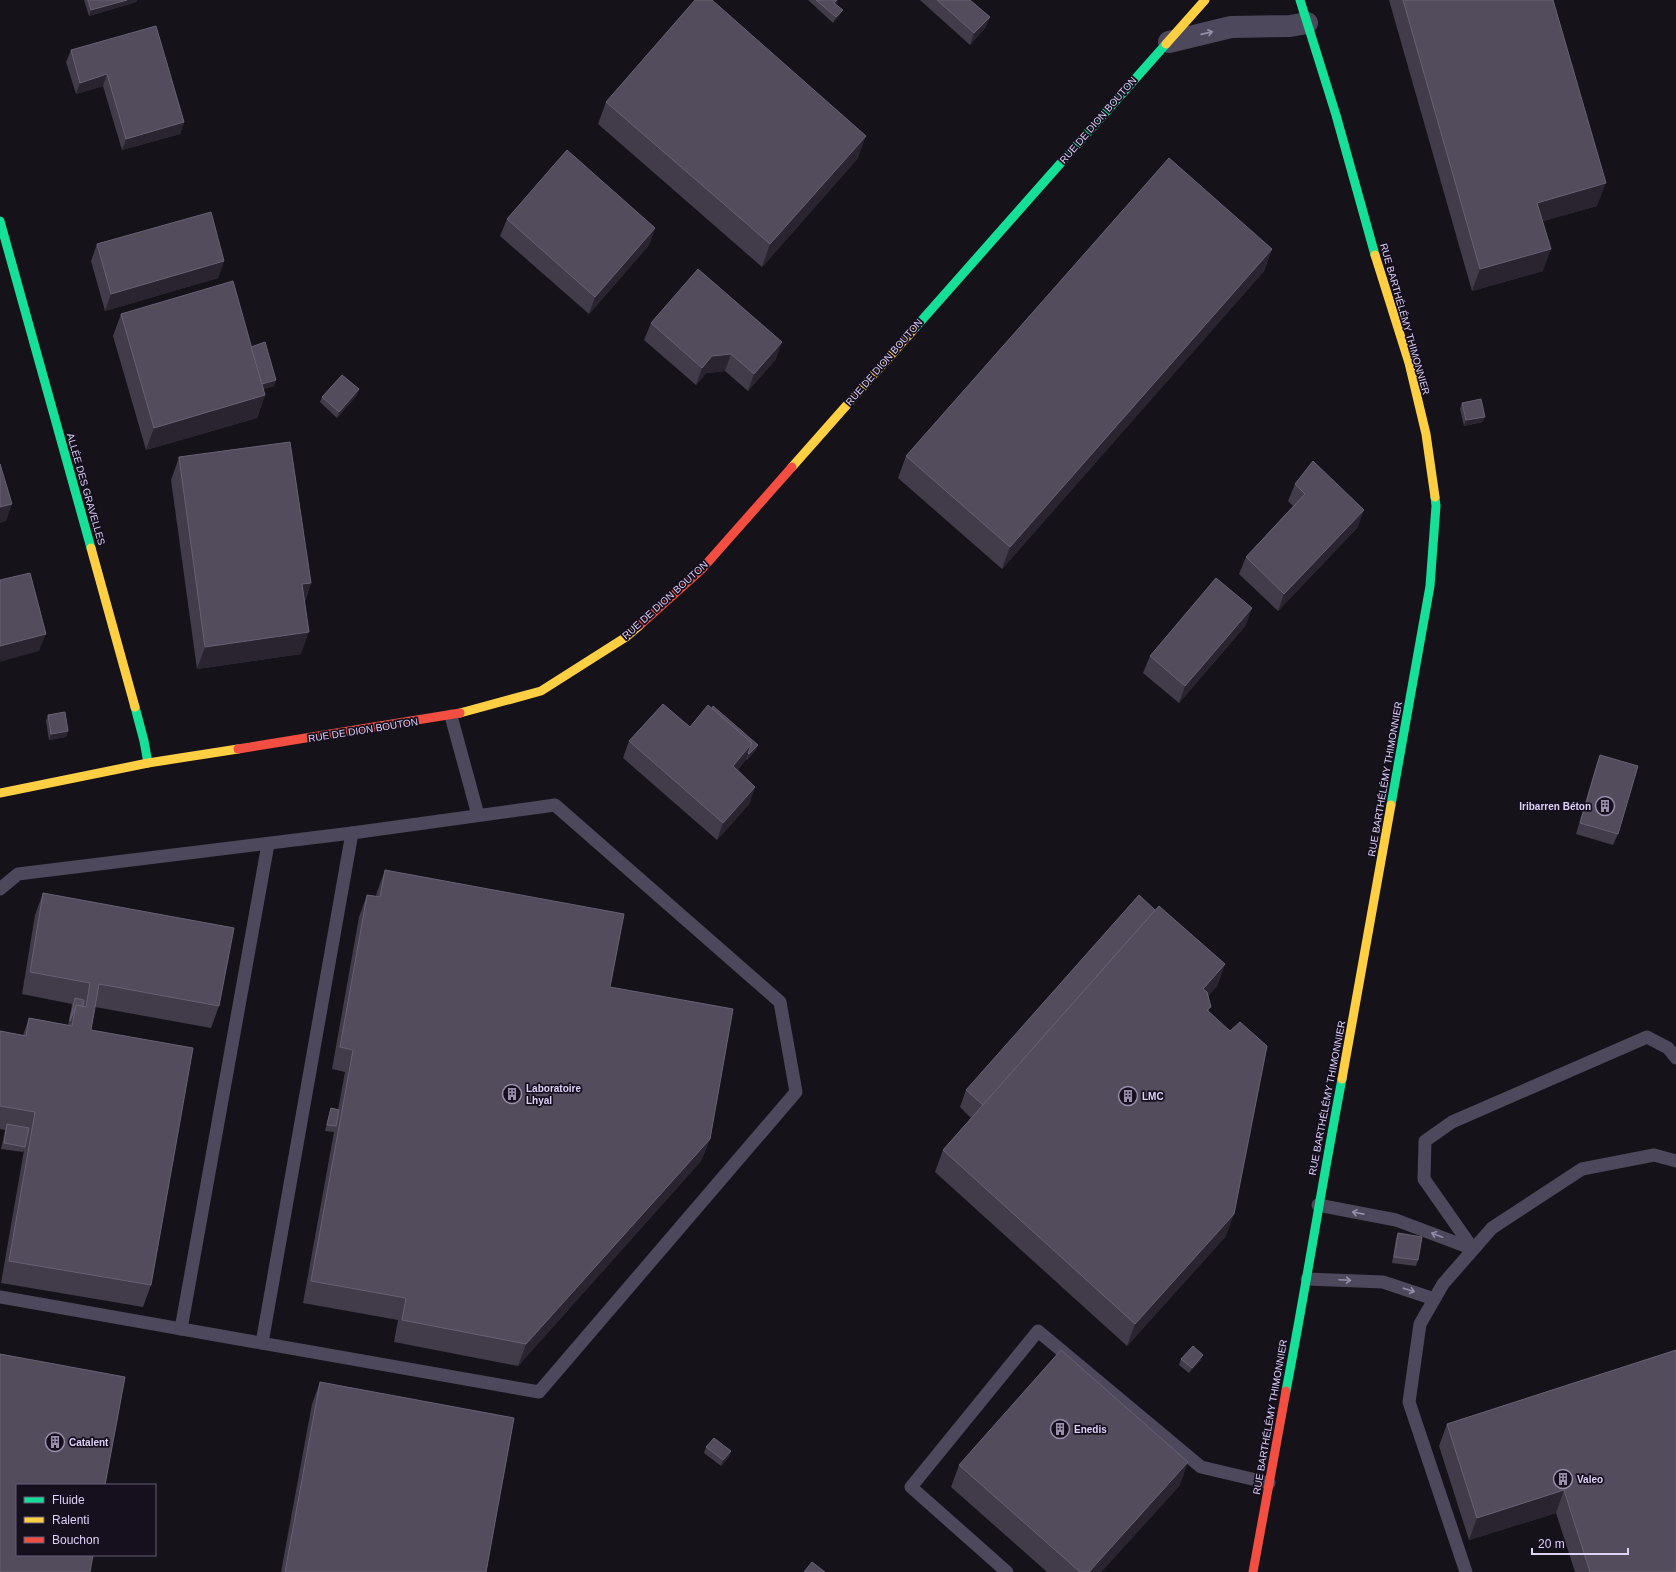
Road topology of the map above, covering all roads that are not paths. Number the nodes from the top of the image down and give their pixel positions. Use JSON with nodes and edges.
{"nodes":[{"id":1,"x":1205,"y":0,"type":"edge"},
{"id":2,"x":1300,"y":0,"type":"edge"},
{"id":3,"x":1307,"y":23,"type":"junction"},
{"id":4,"x":1169,"y":42,"type":"junction"},
{"id":5,"x":0,"y":222,"type":"edge"},
{"id":6,"x":451,"y":716,"type":"junction"},
{"id":7,"x":148,"y":763,"type":"junction"},
{"id":8,"x":0,"y":793,"type":"edge"},
{"id":9,"x":478,"y":815,"type":"junction"},
{"id":10,"x":352,"y":833,"type":"junction"},
{"id":11,"x":268,"y":844,"type":"junction"},
{"id":12,"x":0,"y":889,"type":"edge"},
{"id":13,"x":1676,"y":1058,"type":"edge"},
{"id":14,"x":1676,"y":1161,"type":"edge"},
{"id":15,"x":1318,"y":1205,"type":"junction"},
{"id":16,"x":1473,"y":1249,"type":"junction"},
{"id":17,"x":1307,"y":1279,"type":"junction"},
{"id":18,"x":0,"y":1297,"type":"edge"},
{"id":19,"x":1434,"y":1299,"type":"junction"},
{"id":20,"x":181,"y":1329,"type":"junction"},
{"id":21,"x":262,"y":1343,"type":"junction"},
{"id":22,"x":1269,"y":1483,"type":"junction"},
{"id":23,"x":1006,"y":1572,"type":"edge"},
{"id":24,"x":1253,"y":1572,"type":"edge"},
{"id":25,"x":1466,"y":1572,"type":"edge"}],
"edges":[{"from":1,"to":4,"type":"street","name":"RUE DE DION BOUTON"},
{"from":2,"to":3,"type":"street","name":"RUE BARTHÉLÉMY THIMONNIER"},
{"from":4,"to":3,"type":"street","one_way":true},
{"from":3,"to":15,"type":"street","name":"RUE BARTHÉLÉMY THIMONNIER"},
{"from":4,"to":6,"type":"street","name":"RUE DE DION BOUTON"},
{"from":5,"to":7,"type":"street","name":"ALLÉE DES GRAVELLES"},
{"from":6,"to":7,"type":"street","name":"RUE DE DION BOUTON"},
{"from":6,"to":9,"type":"lane"},
{"from":7,"to":8,"type":"street","name":"RUE DE DION BOUTON"},
{"from":9,"to":10,"type":"lane"},
{"from":9,"to":21,"type":"lane"},
{"from":10,"to":11,"type":"lane"},
{"from":10,"to":21,"type":"lane"},
{"from":11,"to":12,"type":"lane"},
{"from":11,"to":20,"type":"lane"},
{"from":13,"to":16,"type":"lane"},
{"from":14,"to":16,"type":"lane"},
{"from":16,"to":15,"type":"lane","one_way":true},
{"from":15,"to":17,"type":"street","name":"RUE BARTHÉLÉMY THIMONNIER"},
{"from":16,"to":19,"type":"lane"},
{"from":17,"to":19,"type":"lane","one_way":true},
{"from":17,"to":22,"type":"street","name":"RUE BARTHÉLÉMY THIMONNIER"},
{"from":18,"to":20,"type":"lane"},
{"from":19,"to":25,"type":"lane"},
{"from":20,"to":21,"type":"lane"},
{"from":22,"to":23,"type":"lane"},
{"from":22,"to":24,"type":"street","name":"RUE BARTHÉLÉMY THIMONNIER"}]}
